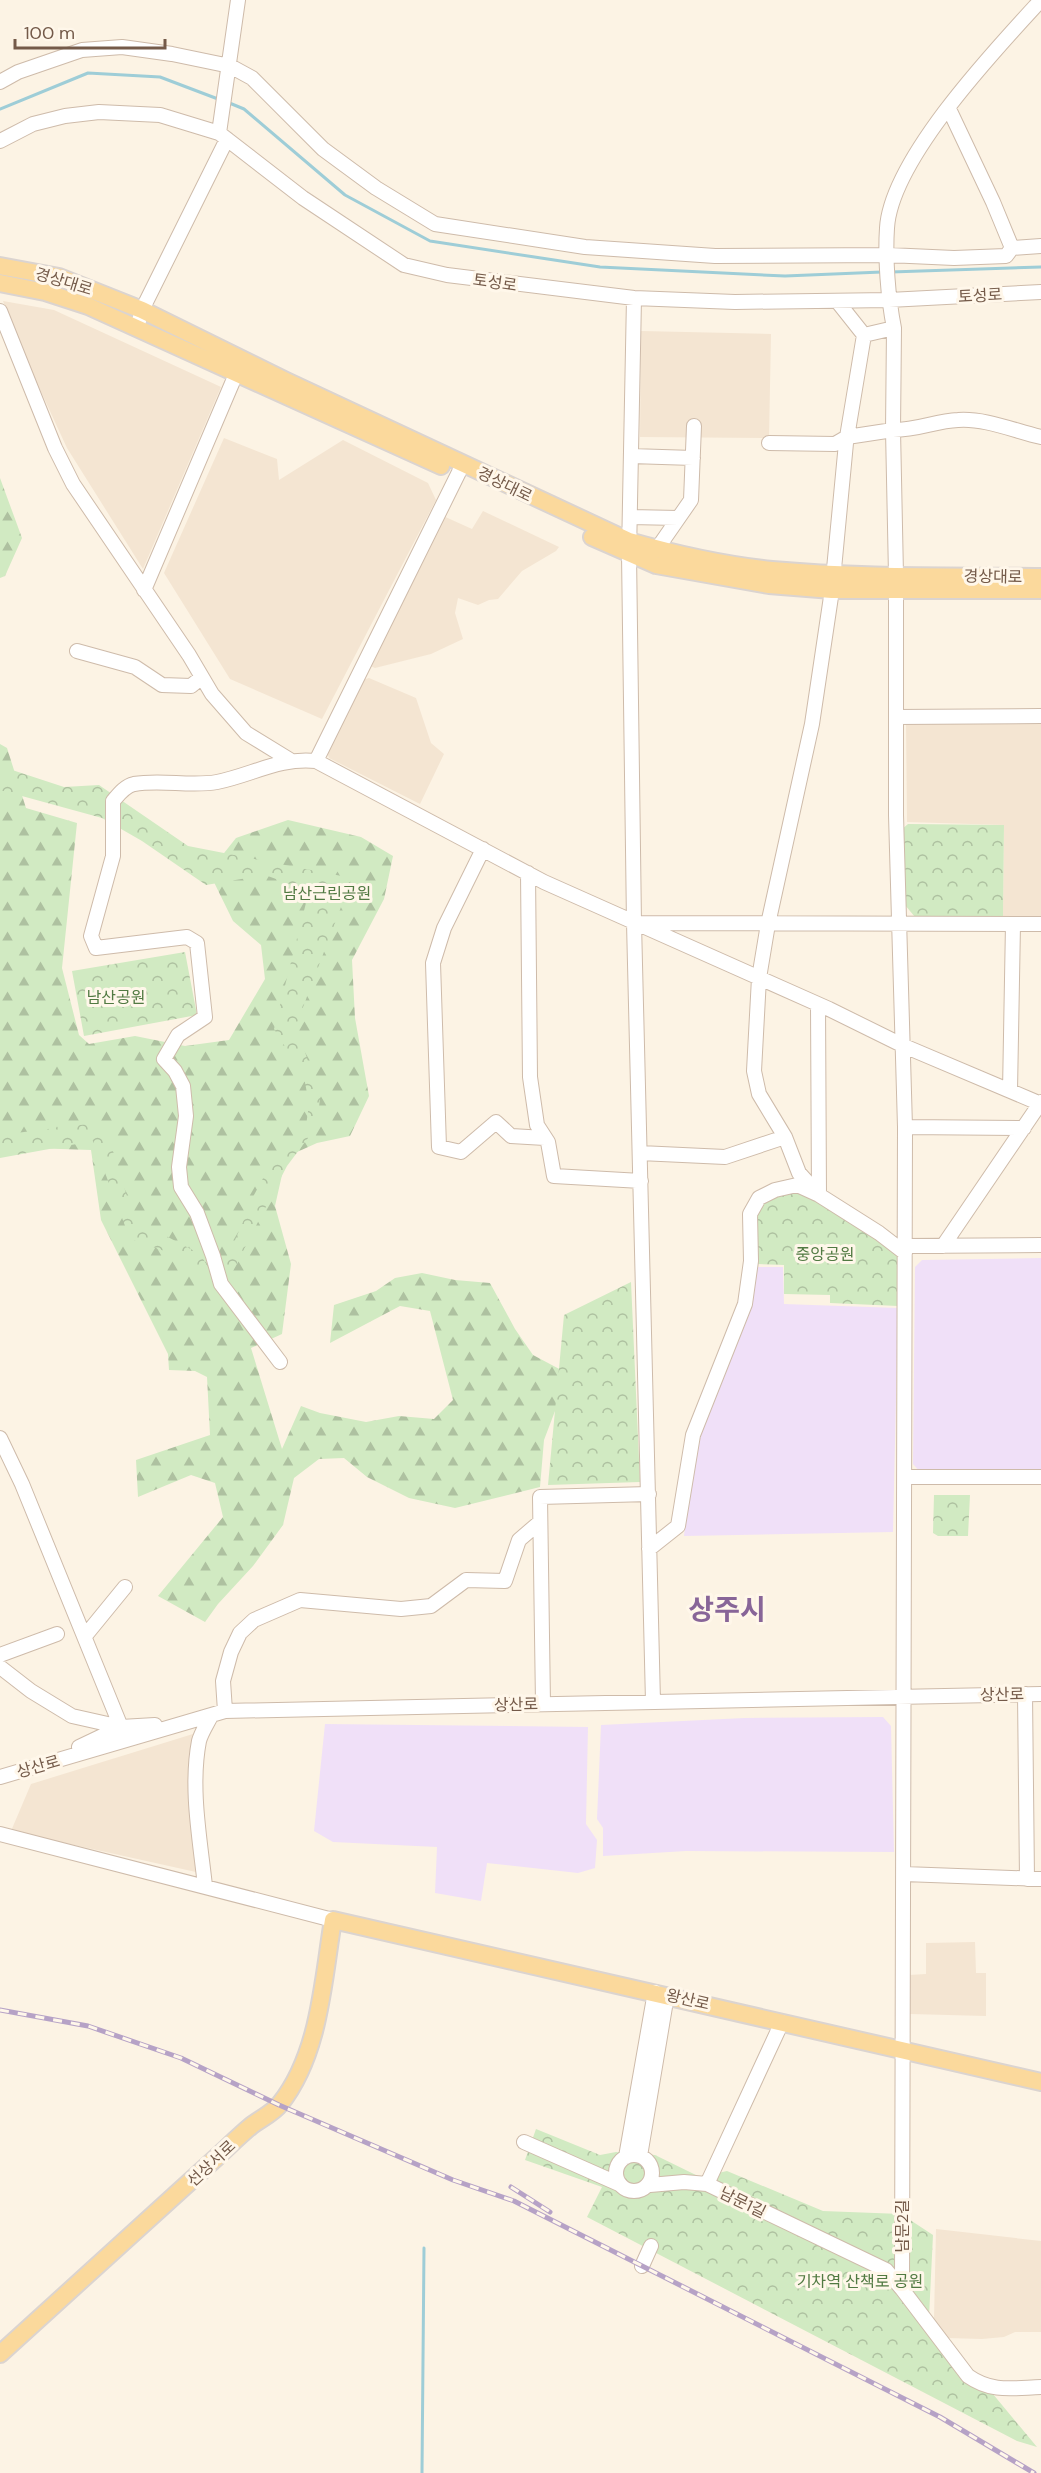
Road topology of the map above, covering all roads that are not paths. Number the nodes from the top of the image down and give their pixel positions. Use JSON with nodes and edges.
{"nodes":[{"id":1,"x":238,"y":0,"type":"edge"},
{"id":2,"x":1041,"y":0,"type":"edge"},
{"id":3,"x":230,"y":66,"type":"junction"},
{"id":4,"x":0,"y":82,"type":"edge"},
{"id":5,"x":949,"y":109,"type":"junction"},
{"id":6,"x":223,"y":136,"type":"junction"},
{"id":7,"x":0,"y":141,"type":"edge"},
{"id":8,"x":1041,"y":246,"type":"edge"},
{"id":9,"x":1012,"y":248,"type":"junction"},
{"id":10,"x":888,"y":255,"type":"junction"},
{"id":11,"x":0,"y":266,"type":"edge"},
{"id":12,"x":0,"y":284,"type":"edge"},
{"id":13,"x":1041,"y":292,"type":"edge"},
{"id":14,"x":634,"y":298,"type":"junction"},
{"id":15,"x":889,"y":298,"type":"junction"},
{"id":16,"x":837,"y":301,"type":"junction"},
{"id":17,"x":142,"y":310,"type":"junction"},
{"id":18,"x":0,"y":311,"type":"edge"},
{"id":19,"x":137,"y":328,"type":"junction"},
{"id":20,"x":894,"y":328,"type":"junction"},
{"id":21,"x":864,"y":335,"type":"junction"},
{"id":22,"x":236,"y":374,"type":"junction"},
{"id":23,"x":694,"y":426,"type":"dead end"},
{"id":24,"x":893,"y":430,"type":"junction"},
{"id":25,"x":847,"y":437,"type":"junction"},
{"id":26,"x":1041,"y":437,"type":"edge"},
{"id":27,"x":769,"y":443,"type":"dead end"},
{"id":28,"x":631,"y":456,"type":"junction"},
{"id":29,"x":693,"y":458,"type":"junction"},
{"id":30,"x":460,"y":469,"type":"junction"},
{"id":31,"x":630,"y":517,"type":"junction"},
{"id":32,"x":678,"y":518,"type":"junction"},
{"id":33,"x":629,"y":548,"type":"junction"},
{"id":34,"x":657,"y":549,"type":"junction"},
{"id":35,"x":1041,"y":577,"type":"edge"},
{"id":36,"x":833,"y":582,"type":"junction"},
{"id":37,"x":896,"y":582,"type":"junction"},
{"id":38,"x":144,"y":590,"type":"junction"},
{"id":39,"x":1041,"y":590,"type":"edge"},
{"id":40,"x":77,"y":651,"type":"dead end"},
{"id":41,"x":202,"y":676,"type":"junction"},
{"id":42,"x":1041,"y":716,"type":"edge"},
{"id":43,"x":896,"y":717,"type":"junction"},
{"id":44,"x":290,"y":760,"type":"junction"},
{"id":45,"x":316,"y":761,"type":"junction"},
{"id":46,"x":483,"y":849,"type":"junction"},
{"id":47,"x":528,"y":873,"type":"junction"},
{"id":48,"x":634,"y":923,"type":"junction"},
{"id":49,"x":768,"y":924,"type":"junction"},
{"id":50,"x":899,"y":924,"type":"junction"},
{"id":51,"x":1014,"y":924,"type":"junction"},
{"id":52,"x":1041,"y":924,"type":"edge"},
{"id":53,"x":759,"y":978,"type":"junction"},
{"id":54,"x":818,"y":1005,"type":"junction"},
{"id":55,"x":904,"y":1046,"type":"junction"},
{"id":56,"x":1010,"y":1091,"type":"junction"},
{"id":57,"x":1041,"y":1103,"type":"edge"},
{"id":58,"x":905,"y":1127,"type":"junction"},
{"id":59,"x":1024,"y":1128,"type":"junction"},
{"id":60,"x":784,"y":1137,"type":"junction"},
{"id":61,"x":545,"y":1138,"type":"junction"},
{"id":62,"x":640,"y":1153,"type":"junction"},
{"id":63,"x":641,"y":1181,"type":"junction"},
{"id":64,"x":819,"y":1195,"type":"junction"},
{"id":65,"x":1041,"y":1245,"type":"edge"},
{"id":66,"x":943,"y":1246,"type":"junction"},
{"id":67,"x":905,"y":1250,"type":"junction"},
{"id":68,"x":280,"y":1362,"type":"dead end"},
{"id":69,"x":0,"y":1438,"type":"edge"},
{"id":70,"x":905,"y":1477,"type":"junction"},
{"id":71,"x":1041,"y":1477,"type":"edge"},
{"id":72,"x":648,"y":1494,"type":"junction"},
{"id":73,"x":540,"y":1522,"type":"junction"},
{"id":74,"x":649,"y":1549,"type":"junction"},
{"id":75,"x":125,"y":1587,"type":"dead end"},
{"id":76,"x":57,"y":1634,"type":"dead end"},
{"id":77,"x":85,"y":1636,"type":"junction"},
{"id":78,"x":0,"y":1655,"type":"edge"},
{"id":79,"x":0,"y":1666,"type":"edge"},
{"id":80,"x":1025,"y":1694,"type":"junction"},
{"id":81,"x":1041,"y":1694,"type":"edge"},
{"id":82,"x":903,"y":1695,"type":"junction"},
{"id":83,"x":653,"y":1702,"type":"junction"},
{"id":84,"x":543,"y":1704,"type":"junction"},
{"id":85,"x":225,"y":1711,"type":"junction"},
{"id":86,"x":211,"y":1716,"type":"junction"},
{"id":87,"x":178,"y":1724,"type":"junction"},
{"id":88,"x":121,"y":1727,"type":"junction"},
{"id":89,"x":33,"y":1768,"type":"junction"},
{"id":90,"x":0,"y":1777,"type":"edge"},
{"id":91,"x":0,"y":1834,"type":"edge"},
{"id":92,"x":904,"y":1874,"type":"junction"},
{"id":93,"x":1034,"y":1879,"type":"edge"},
{"id":94,"x":205,"y":1886,"type":"junction"},
{"id":95,"x":333,"y":1920,"type":"junction"},
{"id":96,"x":661,"y":1993,"type":"junction"},
{"id":97,"x":782,"y":2022,"type":"junction"},
{"id":98,"x":903,"y":2049,"type":"junction"},
{"id":99,"x":1041,"y":2082,"type":"edge"},
{"id":100,"x":524,"y":2142,"type":"dead end"},
{"id":101,"x":626,"y":2157,"type":"junction"},
{"id":102,"x":644,"y":2158,"type":"junction"},
{"id":103,"x":618,"y":2176,"type":"junction"},
{"id":104,"x":684,"y":2182,"type":"junction"},
{"id":105,"x":707,"y":2184,"type":"junction"},
{"id":106,"x":650,"y":2185,"type":"junction"},
{"id":107,"x":651,"y":2246,"type":"dead end"},
{"id":108,"x":902,"y":2264,"type":"junction"},
{"id":109,"x":642,"y":2266,"type":"dead end"},
{"id":110,"x":886,"y":2270,"type":"junction"},
{"id":111,"x":902,"y":2289,"type":"junction"},
{"id":112,"x":0,"y":2354,"type":"edge"},
{"id":113,"x":1041,"y":2387,"type":"edge"}],
"edges":[{"from":1,"to":3,"type":"street"},
{"from":2,"to":5,"type":"street","name":"남문2길"},
{"from":3,"to":4,"type":"street"},
{"from":3,"to":6,"type":"street"},
{"from":3,"to":10,"type":"street"},
{"from":5,"to":9,"type":"street"},
{"from":5,"to":10,"type":"street","name":"남문2길"},
{"from":6,"to":7,"type":"street","name":"토성로"},
{"from":6,"to":14,"type":"street","name":"토성로"},
{"from":6,"to":17,"type":"street"},
{"from":8,"to":9,"type":"street"},
{"from":9,"to":10,"type":"street"},
{"from":10,"to":15,"type":"street","name":"남문2길"},
{"from":11,"to":17,"type":"main road","name":"경상대로"},
{"from":12,"to":19,"type":"main road","name":"경상대로"},
{"from":13,"to":15,"type":"street","name":"토성로"},
{"from":14,"to":16,"type":"street","name":"토성로"},
{"from":14,"to":28,"type":"street"},
{"from":15,"to":16,"type":"street","name":"토성로"},
{"from":15,"to":20,"type":"street","name":"남문2길"},
{"from":16,"to":21,"type":"street"},
{"from":17,"to":19,"type":"street"},
{"from":17,"to":30,"type":"main road","name":"경상대로"},
{"from":18,"to":38,"type":"street"},
{"from":19,"to":22,"type":"main road","name":"경상대로"},
{"from":20,"to":21,"type":"street"},
{"from":20,"to":24,"type":"street","name":"남문2길"},
{"from":21,"to":25,"type":"street"},
{"from":22,"to":30,"type":"main road","name":"경상대로"},
{"from":22,"to":38,"type":"street"},
{"from":23,"to":29,"type":"street"},
{"from":24,"to":25,"type":"street"},
{"from":24,"to":26,"type":"street"},
{"from":24,"to":37,"type":"street","name":"남문2길"},
{"from":25,"to":27,"type":"street"},
{"from":25,"to":36,"type":"street"},
{"from":28,"to":29,"type":"street"},
{"from":28,"to":31,"type":"street"},
{"from":29,"to":32,"type":"street"},
{"from":30,"to":33,"type":"main road","name":"경상대로"},
{"from":30,"to":45,"type":"street"},
{"from":31,"to":32,"type":"street"},
{"from":31,"to":33,"type":"street"},
{"from":32,"to":34,"type":"street"},
{"from":33,"to":34,"type":"main road","name":"경상대로"},
{"from":33,"to":36,"type":"main road","name":"경상대로"},
{"from":33,"to":48,"type":"street"},
{"from":34,"to":36,"type":"main road","name":"경상대로"},
{"from":35,"to":37,"type":"main road","name":"경상대로"},
{"from":36,"to":37,"type":"main road","name":"경상대로"},
{"from":36,"to":49,"type":"street"},
{"from":37,"to":39,"type":"main road","name":"경상대로"},
{"from":37,"to":43,"type":"street","name":"남문2길"},
{"from":38,"to":41,"type":"street"},
{"from":40,"to":41,"type":"street"},
{"from":41,"to":44,"type":"street"},
{"from":42,"to":43,"type":"street"},
{"from":43,"to":50,"type":"street","name":"남문2길"},
{"from":44,"to":45,"type":"street"},
{"from":44,"to":68,"type":"street"},
{"from":45,"to":46,"type":"street"},
{"from":46,"to":47,"type":"street"},
{"from":46,"to":61,"type":"street"},
{"from":47,"to":48,"type":"street"},
{"from":47,"to":61,"type":"street"},
{"from":48,"to":49,"type":"street"},
{"from":48,"to":53,"type":"street"},
{"from":48,"to":62,"type":"street"},
{"from":49,"to":50,"type":"street"},
{"from":49,"to":53,"type":"street"},
{"from":50,"to":51,"type":"street"},
{"from":50,"to":55,"type":"street","name":"남문2길"},
{"from":51,"to":52,"type":"street"},
{"from":51,"to":56,"type":"street"},
{"from":53,"to":54,"type":"street"},
{"from":53,"to":60,"type":"street"},
{"from":54,"to":55,"type":"street"},
{"from":54,"to":64,"type":"street"},
{"from":55,"to":56,"type":"street"},
{"from":55,"to":58,"type":"street","name":"남문2길"},
{"from":56,"to":57,"type":"street"},
{"from":57,"to":59,"type":"street"},
{"from":58,"to":59,"type":"street"},
{"from":58,"to":67,"type":"street","name":"남문2길"},
{"from":59,"to":66,"type":"street"},
{"from":60,"to":62,"type":"street"},
{"from":60,"to":64,"type":"street"},
{"from":61,"to":63,"type":"street"},
{"from":62,"to":63,"type":"street"},
{"from":63,"to":72,"type":"street"},
{"from":64,"to":67,"type":"street"},
{"from":64,"to":74,"type":"street"},
{"from":65,"to":66,"type":"street"},
{"from":66,"to":67,"type":"street"},
{"from":67,"to":70,"type":"street","name":"남문2길"},
{"from":69,"to":77,"type":"street"},
{"from":70,"to":71,"type":"street"},
{"from":70,"to":82,"type":"street","name":"남문2길"},
{"from":72,"to":73,"type":"street"},
{"from":72,"to":74,"type":"street"},
{"from":73,"to":84,"type":"street"},
{"from":73,"to":85,"type":"street"},
{"from":74,"to":83,"type":"street"},
{"from":75,"to":77,"type":"street"},
{"from":76,"to":78,"type":"street"},
{"from":77,"to":88,"type":"street"},
{"from":79,"to":88,"type":"street"},
{"from":80,"to":81,"type":"street","name":"상산로"},
{"from":80,"to":82,"type":"street","name":"상산로"},
{"from":80,"to":93,"type":"street"},
{"from":82,"to":83,"type":"street","name":"상산로"},
{"from":82,"to":92,"type":"street","name":"남문2길"},
{"from":83,"to":84,"type":"street","name":"상산로"},
{"from":84,"to":85,"type":"street","name":"상산로"},
{"from":85,"to":86,"type":"street","name":"상산로"},
{"from":86,"to":87,"type":"street","name":"상산로"},
{"from":86,"to":94,"type":"street"},
{"from":87,"to":88,"type":"street"},
{"from":87,"to":89,"type":"street","name":"상산로"},
{"from":88,"to":89,"type":"street"},
{"from":89,"to":90,"type":"street","name":"상산로"},
{"from":91,"to":94,"type":"street"},
{"from":92,"to":93,"type":"street"},
{"from":92,"to":98,"type":"street","name":"남문2길"},
{"from":94,"to":95,"type":"street"},
{"from":95,"to":96,"type":"main road","name":"왕산로"},
{"from":95,"to":112,"type":"main road","name":"선상서로"},
{"from":96,"to":97,"type":"main road","name":"왕산로"},
{"from":96,"to":101,"type":"street"},
{"from":96,"to":102,"type":"street"},
{"from":97,"to":98,"type":"main road","name":"왕산로"},
{"from":97,"to":105,"type":"street","name":"남문1길"},
{"from":98,"to":99,"type":"main road","name":"왕산로"},
{"from":98,"to":108,"type":"street","name":"남문2길"},
{"from":100,"to":103,"type":"street"},
{"from":101,"to":102,"type":"street"},
{"from":101,"to":103,"type":"street"},
{"from":102,"to":104,"type":"street"},
{"from":102,"to":106,"type":"street"},
{"from":103,"to":106,"type":"street"},
{"from":104,"to":105,"type":"street"},
{"from":104,"to":106,"type":"street"},
{"from":105,"to":110,"type":"street","name":"남문1길"},
{"from":107,"to":109,"type":"street"},
{"from":108,"to":110,"type":"street"},
{"from":108,"to":111,"type":"street","name":"남문2길"},
{"from":110,"to":111,"type":"street","name":"남문1길"},
{"from":111,"to":113,"type":"street"}]}
